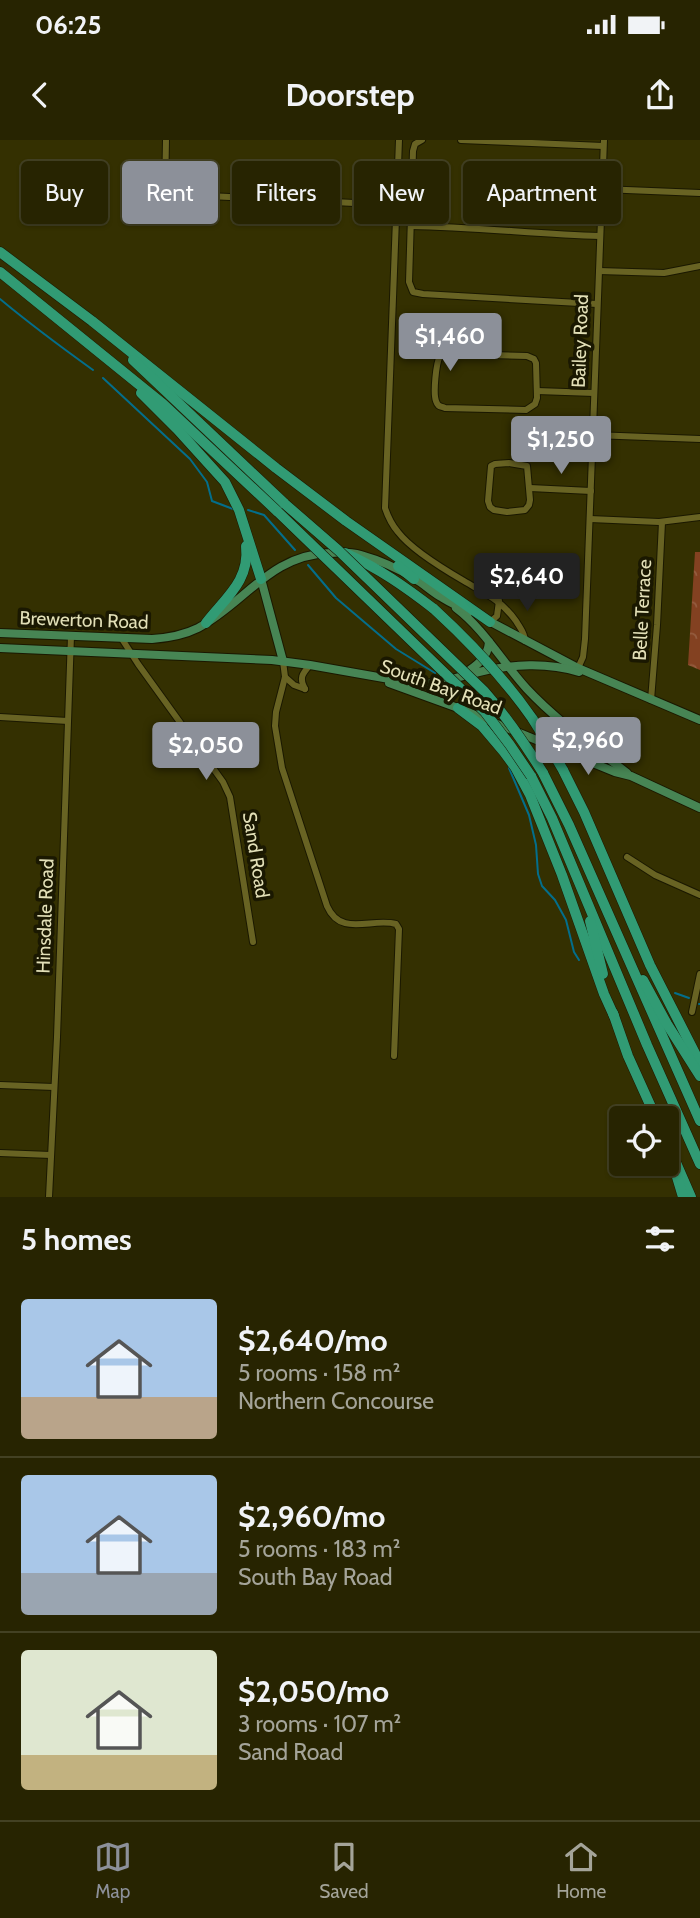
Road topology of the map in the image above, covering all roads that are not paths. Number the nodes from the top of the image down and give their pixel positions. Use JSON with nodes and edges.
{"nodes":[{"id":1,"x":166,"y":140,"type":"edge"},
{"id":2,"x":399,"y":140,"type":"edge"},
{"id":3,"x":422,"y":140,"type":"edge"},
{"id":4,"x":461,"y":140,"type":"edge"},
{"id":5,"x":603,"y":143,"type":"edge"},
{"id":6,"x":166,"y":161,"type":"edge"},
{"id":7,"x":398,"y":161,"type":"edge"},
{"id":8,"x":603,"y":161,"type":"edge"},
{"id":9,"x":621,"y":190,"type":"edge"},
{"id":10,"x":700,"y":193,"type":"edge"},
{"id":11,"x":218,"y":197,"type":"edge"},
{"id":12,"x":354,"y":203,"type":"edge"},
{"id":13,"x":396,"y":224,"type":"edge"},
{"id":14,"x":601,"y":224,"type":"edge"},
{"id":15,"x":411,"y":226,"type":"junction"},
{"id":16,"x":600,"y":236,"type":"junction"},
{"id":17,"x":0,"y":252,"type":"edge"},
{"id":18,"x":700,"y":266,"type":"edge"},
{"id":19,"x":599,"y":271,"type":"junction"},
{"id":20,"x":0,"y":272,"type":"edge"},
{"id":21,"x":597,"y":304,"type":"junction"},
{"id":22,"x":92,"y":321,"type":"junction"},
{"id":23,"x":103,"y":356,"type":"junction"},
{"id":24,"x":537,"y":391,"type":"junction"},
{"id":25,"x":594,"y":393,"type":"junction"},
{"id":26,"x":593,"y":435,"type":"junction"},
{"id":27,"x":700,"y":439,"type":"edge"},
{"id":28,"x":530,"y":488,"type":"junction"},
{"id":29,"x":591,"y":491,"type":"junction"},
{"id":30,"x":282,"y":508,"type":"junction"},
{"id":31,"x":700,"y":517,"type":"edge"},
{"id":32,"x":590,"y":519,"type":"junction"},
{"id":33,"x":346,"y":522,"type":"junction"},
{"id":34,"x":662,"y":522,"type":"junction"},
{"id":35,"x":244,"y":525,"type":"junction"},
{"id":36,"x":345,"y":553,"type":"junction"},
{"id":37,"x":261,"y":579,"type":"junction"},
{"id":38,"x":414,"y":579,"type":"junction"},
{"id":39,"x":442,"y":598,"type":"junction"},
{"id":40,"x":499,"y":601,"type":"junction"},
{"id":41,"x":490,"y":622,"type":"junction"},
{"id":42,"x":206,"y":623,"type":"junction"},
{"id":43,"x":0,"y":633,"type":"edge"},
{"id":44,"x":72,"y":636,"type":"junction"},
{"id":45,"x":122,"y":639,"type":"junction"},
{"id":46,"x":526,"y":641,"type":"junction"},
{"id":47,"x":489,"y":642,"type":"junction"},
{"id":48,"x":0,"y":648,"type":"edge"},
{"id":49,"x":71,"y":651,"type":"junction"},
{"id":50,"x":131,"y":654,"type":"junction"},
{"id":51,"x":283,"y":661,"type":"junction"},
{"id":52,"x":310,"y":664,"type":"junction"},
{"id":53,"x":508,"y":666,"type":"junction"},
{"id":54,"x":574,"y":668,"type":"junction"},
{"id":55,"x":356,"y":673,"type":"junction"},
{"id":56,"x":285,"y":677,"type":"junction"},
{"id":57,"x":458,"y":677,"type":"junction"},
{"id":58,"x":652,"y":700,"type":"junction"},
{"id":59,"x":458,"y":708,"type":"junction"},
{"id":60,"x":0,"y":717,"type":"edge"},
{"id":61,"x":700,"y":720,"type":"edge"},
{"id":62,"x":68,"y":721,"type":"junction"},
{"id":63,"x":569,"y":728,"type":"junction"},
{"id":64,"x":554,"y":748,"type":"junction"},
{"id":65,"x":631,"y":776,"type":"junction"},
{"id":66,"x":700,"y":808,"type":"edge"},
{"id":67,"x":627,"y":857,"type":"dead end"},
{"id":68,"x":582,"y":890,"type":"junction"},
{"id":69,"x":700,"y":895,"type":"edge"},
{"id":70,"x":613,"y":926,"type":"junction"},
{"id":71,"x":253,"y":942,"type":"dead end"},
{"id":72,"x":700,"y":974,"type":"edge"},
{"id":73,"x":692,"y":1012,"type":"dead end"},
{"id":74,"x":614,"y":1016,"type":"junction"},
{"id":75,"x":394,"y":1056,"type":"dead end"},
{"id":76,"x":700,"y":1063,"type":"edge"},
{"id":77,"x":700,"y":1076,"type":"edge"},
{"id":78,"x":0,"y":1085,"type":"edge"},
{"id":79,"x":54,"y":1087,"type":"junction"},
{"id":80,"x":651,"y":1106,"type":"edge"},
{"id":81,"x":700,"y":1121,"type":"edge"},
{"id":82,"x":0,"y":1153,"type":"edge"},
{"id":83,"x":51,"y":1155,"type":"junction"},
{"id":84,"x":700,"y":1164,"type":"edge"},
{"id":85,"x":679,"y":1170,"type":"edge"},
{"id":86,"x":677,"y":1176,"type":"edge"},
{"id":87,"x":49,"y":1197,"type":"edge"},
{"id":88,"x":683,"y":1197,"type":"edge"},
{"id":89,"x":691,"y":1197,"type":"edge"}],
"edges":[{"from":1,"to":6,"type":"street"},
{"from":2,"to":7,"type":"street"},
{"from":3,"to":15,"type":"street"},
{"from":4,"to":5,"type":"street"},
{"from":5,"to":8,"type":"street","name":"Bailey Road"},
{"from":9,"to":10,"type":"street"},
{"from":11,"to":12,"type":"street"},
{"from":13,"to":40,"type":"street"},
{"from":14,"to":16,"type":"street","name":"Bailey Road"},
{"from":15,"to":16,"type":"street"},
{"from":15,"to":21,"type":"street"},
{"from":16,"to":19,"type":"street","name":"Bailey Road"},
{"from":17,"to":22,"type":"highway"},
{"from":18,"to":19,"type":"street"},
{"from":19,"to":21,"type":"street","name":"Bailey Road"},
{"from":20,"to":23,"type":"highway"},
{"from":21,"to":25,"type":"street","name":"Bailey Road"},
{"from":22,"to":30,"type":"highway"},
{"from":22,"to":33,"type":"highway"},
{"from":23,"to":30,"type":"highway"},
{"from":23,"to":35,"type":"highway"},
{"from":24,"to":24,"type":"street"},
{"from":24,"to":25,"type":"street"},
{"from":25,"to":26,"type":"street","name":"Bailey Road"},
{"from":26,"to":27,"type":"street"},
{"from":26,"to":29,"type":"street","name":"Bailey Road"},
{"from":28,"to":28,"type":"street"},
{"from":28,"to":29,"type":"street"},
{"from":29,"to":32,"type":"street","name":"Bailey Road"},
{"from":30,"to":68,"type":"highway","bridge":true},
{"from":30,"to":70,"type":"highway","bridge":true},
{"from":31,"to":34,"type":"street"},
{"from":32,"to":34,"type":"street"},
{"from":32,"to":54,"type":"street","name":"Bailey Road"},
{"from":33,"to":38,"type":"highway"},
{"from":33,"to":41,"type":"highway"},
{"from":34,"to":58,"type":"street","name":"Belle Terrace"},
{"from":35,"to":37,"type":"highway"},
{"from":35,"to":42,"type":"highway"},
{"from":36,"to":37,"type":"main road","name":"Brewerton Road"},
{"from":36,"to":38,"type":"main road","name":"Brewerton Road"},
{"from":36,"to":76,"type":"highway","bridge":true},
{"from":37,"to":42,"type":"main road","name":"Brewerton Road"},
{"from":37,"to":51,"type":"main road"},
{"from":38,"to":39,"type":"main road","name":"Brewerton Road"},
{"from":39,"to":41,"type":"main road","name":"Brewerton Road"},
{"from":39,"to":47,"type":"main road","name":"South Bay Road"},
{"from":40,"to":41,"type":"street"},
{"from":40,"to":46,"type":"street"},
{"from":41,"to":46,"type":"main road","name":"Brewerton Road"},
{"from":42,"to":45,"type":"main road","name":"Brewerton Road"},
{"from":43,"to":44,"type":"main road","name":"Brewerton Road"},
{"from":44,"to":45,"type":"main road","name":"Brewerton Road"},
{"from":44,"to":49,"type":"street","name":"Hinsdale Road"},
{"from":45,"to":50,"type":"street","name":"Sand Road"},
{"from":46,"to":54,"type":"main road","name":"Brewerton Road"},
{"from":47,"to":53,"type":"main road","name":"South Bay Road"},
{"from":47,"to":57,"type":"main road"},
{"from":48,"to":49,"type":"main road","name":"Brewerton Road"},
{"from":49,"to":50,"type":"main road","name":"Brewerton Road"},
{"from":49,"to":62,"type":"street","name":"Hinsdale Road"},
{"from":50,"to":51,"type":"main road","name":"Brewerton Road"},
{"from":50,"to":71,"type":"street","name":"Sand Road"},
{"from":51,"to":52,"type":"main road","name":"Brewerton Road"},
{"from":51,"to":56,"type":"street"},
{"from":52,"to":55,"type":"main road","name":"Brewerton Road"},
{"from":52,"to":56,"type":"street"},
{"from":53,"to":54,"type":"main road","name":"Brewerton Road"},
{"from":53,"to":57,"type":"main road","name":"Brewerton Road"},
{"from":53,"to":63,"type":"main road","name":"South Bay Road"},
{"from":54,"to":58,"type":"main road","name":"Brewerton Road"},
{"from":55,"to":57,"type":"main road","name":"Brewerton Road"},
{"from":55,"to":59,"type":"main road","name":"South Bay Road"},
{"from":56,"to":75,"type":"street"},
{"from":58,"to":61,"type":"main road","name":"Brewerton Road"},
{"from":59,"to":64,"type":"main road","name":"South Bay Road"},
{"from":59,"to":74,"type":"highway"},
{"from":60,"to":62,"type":"street"},
{"from":62,"to":79,"type":"street","name":"Hinsdale Road"},
{"from":63,"to":64,"type":"main road"},
{"from":63,"to":65,"type":"main road","name":"South Bay Road"},
{"from":64,"to":65,"type":"main road","name":"South Bay Road"},
{"from":65,"to":66,"type":"main road","name":"South Bay Road"},
{"from":67,"to":69,"type":"street"},
{"from":68,"to":74,"type":"highway"},
{"from":68,"to":84,"type":"highway"},
{"from":70,"to":77,"type":"highway"},
{"from":70,"to":81,"type":"highway"},
{"from":72,"to":73,"type":"street"},
{"from":74,"to":80,"type":"highway"},
{"from":78,"to":79,"type":"street"},
{"from":79,"to":83,"type":"street","name":"Hinsdale Road"},
{"from":82,"to":83,"type":"street"},
{"from":83,"to":87,"type":"street","name":"Hinsdale Road"},
{"from":85,"to":89,"type":"highway"},
{"from":86,"to":88,"type":"highway"}]}
